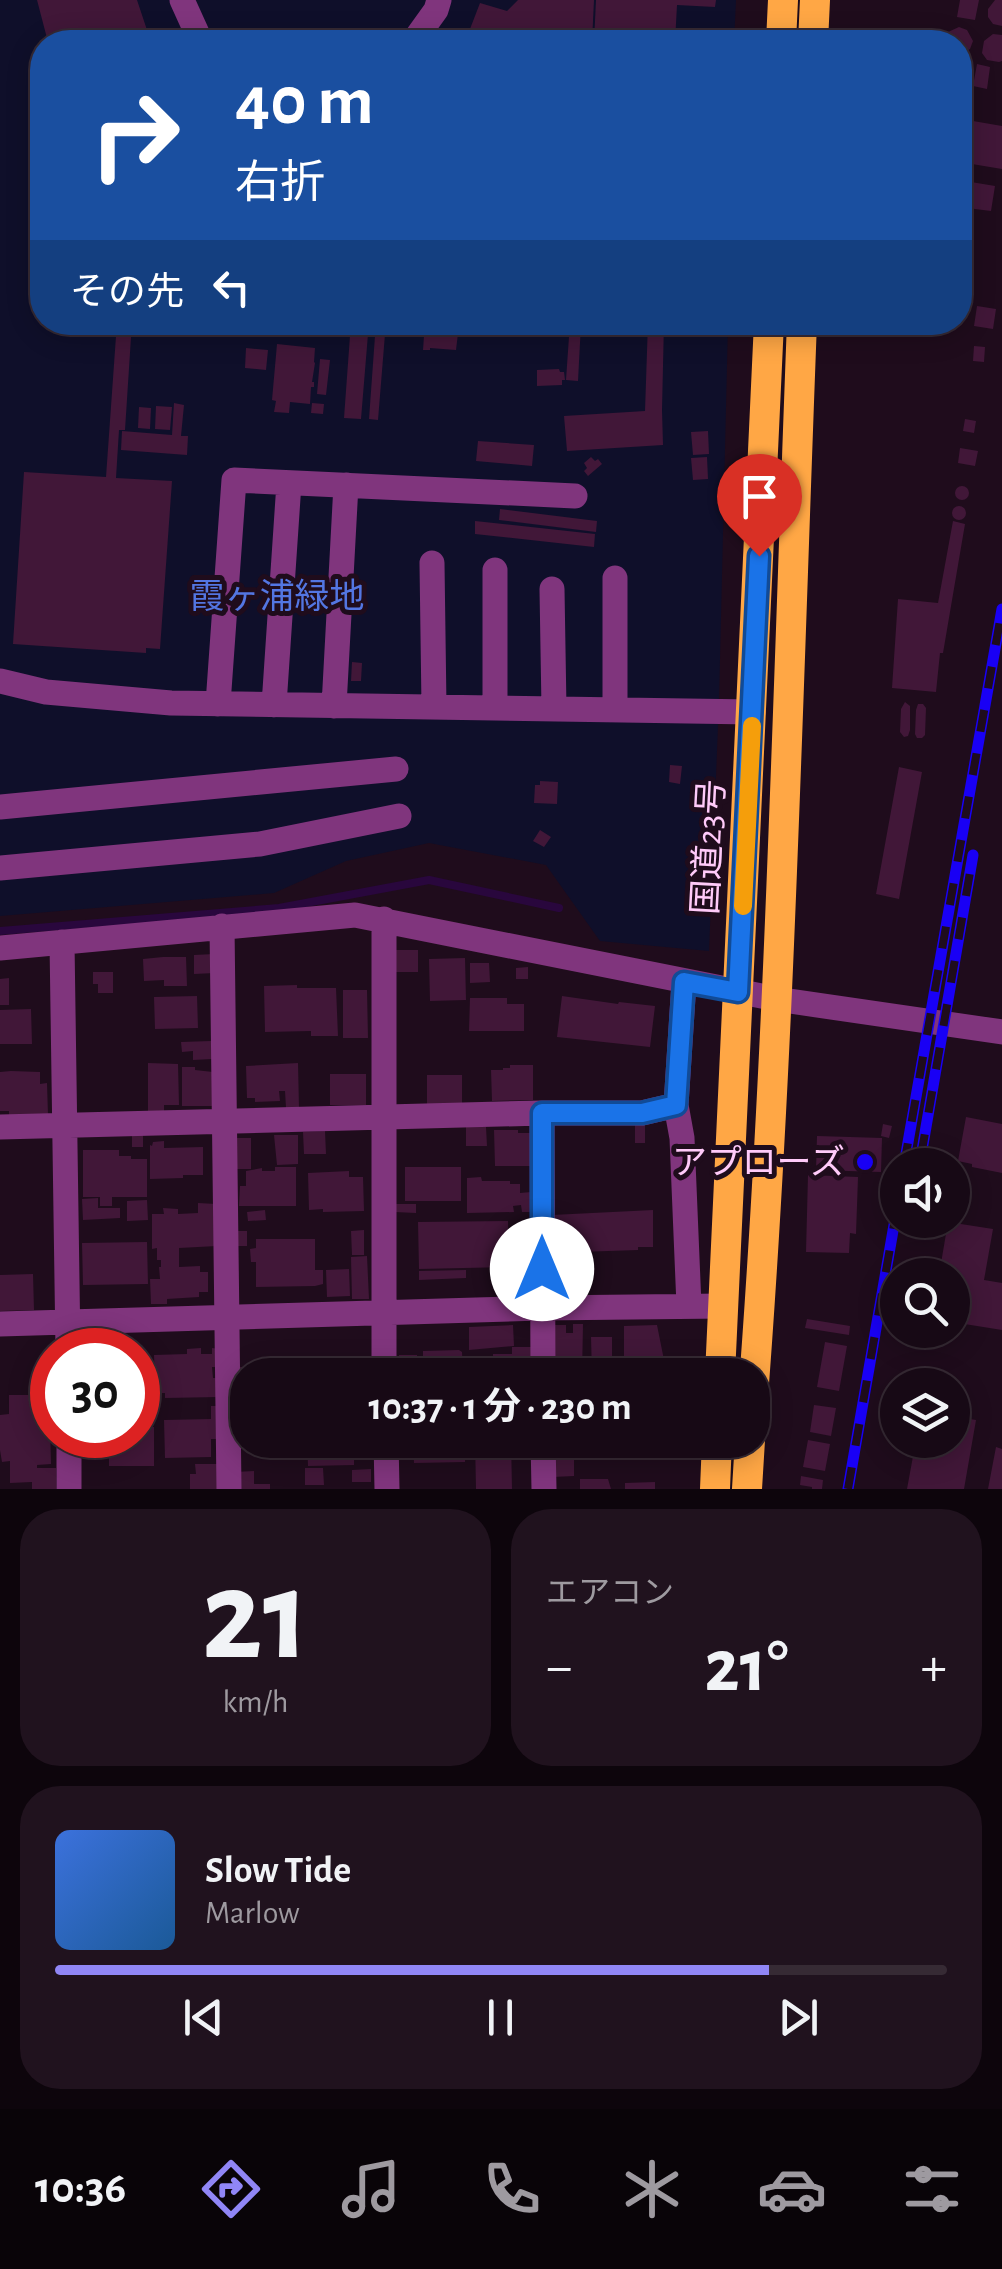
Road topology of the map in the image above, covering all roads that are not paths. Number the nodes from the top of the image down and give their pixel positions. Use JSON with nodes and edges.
{"nodes":[{"id":1,"x":182,"y":0,"type":"edge"},
{"id":2,"x":439,"y":0,"type":"edge"},
{"id":3,"x":783,"y":0,"type":"edge"},
{"id":4,"x":815,"y":0,"type":"edge"},
{"id":5,"x":196,"y":30,"type":"edge"},
{"id":6,"x":421,"y":30,"type":"edge"},
{"id":7,"x":782,"y":30,"type":"edge"},
{"id":8,"x":814,"y":30,"type":"edge"},
{"id":9,"x":768,"y":335,"type":"edge"},
{"id":10,"x":802,"y":335,"type":"edge"},
{"id":11,"x":288,"y":483,"type":"junction"},
{"id":12,"x":346,"y":485,"type":"junction"},
{"id":13,"x":575,"y":496,"type":"dead end"},
{"id":14,"x":432,"y":563,"type":"dead end"},
{"id":15,"x":494,"y":570,"type":"dead end"},
{"id":16,"x":616,"y":578,"type":"dead end"},
{"id":17,"x":552,"y":590,"type":"dead end"},
{"id":18,"x":0,"y":681,"type":"edge"},
{"id":19,"x":218,"y":704,"type":"junction"},
{"id":20,"x":274,"y":705,"type":"junction"},
{"id":21,"x":334,"y":706,"type":"junction"},
{"id":22,"x":434,"y":707,"type":"junction"},
{"id":23,"x":495,"y":708,"type":"junction"},
{"id":24,"x":554,"y":709,"type":"junction"},
{"id":25,"x":615,"y":710,"type":"junction"},
{"id":26,"x":752,"y":712,"type":"junction"},
{"id":27,"x":396,"y":768,"type":"dead end"},
{"id":28,"x":0,"y":806,"type":"edge"},
{"id":29,"x":398,"y":816,"type":"dead end"},
{"id":30,"x":0,"y":868,"type":"edge"},
{"id":31,"x":384,"y":920,"type":"junction"},
{"id":32,"x":222,"y":926,"type":"junction"},
{"id":33,"x":62,"y":942,"type":"junction"},
{"id":34,"x":0,"y":948,"type":"edge"},
{"id":35,"x":684,"y":982,"type":"junction"},
{"id":36,"x":738,"y":992,"type":"junction"},
{"id":37,"x":776,"y":999,"type":"junction"},
{"id":38,"x":1002,"y":1032,"type":"edge"},
{"id":39,"x":676,"y":1105,"type":"junction"},
{"id":40,"x":542,"y":1113,"type":"junction"},
{"id":41,"x":384,"y":1116,"type":"junction"},
{"id":42,"x":224,"y":1121,"type":"junction"},
{"id":43,"x":65,"y":1125,"type":"junction"},
{"id":44,"x":0,"y":1126,"type":"edge"},
{"id":45,"x":689,"y":1306,"type":"junction"},
{"id":46,"x":724,"y":1306,"type":"junction"},
{"id":47,"x":542,"y":1308,"type":"junction"},
{"id":48,"x":383,"y":1313,"type":"junction"},
{"id":49,"x":226,"y":1317,"type":"junction"},
{"id":50,"x":68,"y":1322,"type":"junction"},
{"id":51,"x":0,"y":1324,"type":"edge"},
{"id":52,"x":68,"y":1328,"type":"edge"},
{"id":53,"x":384,"y":1358,"type":"edge"},
{"id":54,"x":543,"y":1358,"type":"edge"},
{"id":55,"x":721,"y":1358,"type":"edge"},
{"id":56,"x":756,"y":1358,"type":"edge"},
{"id":57,"x":69,"y":1458,"type":"edge"},
{"id":58,"x":386,"y":1458,"type":"edge"},
{"id":59,"x":543,"y":1458,"type":"edge"},
{"id":60,"x":716,"y":1458,"type":"edge"},
{"id":61,"x":749,"y":1458,"type":"edge"},
{"id":62,"x":69,"y":1489,"type":"edge"},
{"id":63,"x":229,"y":1489,"type":"edge"},
{"id":64,"x":386,"y":1489,"type":"edge"},
{"id":65,"x":544,"y":1489,"type":"edge"},
{"id":66,"x":714,"y":1489,"type":"edge"},
{"id":67,"x":746,"y":1489,"type":"edge"}],
"edges":[{"from":1,"to":5,"type":"street"},
{"from":2,"to":6,"type":"street"},
{"from":3,"to":7,"type":"highway"},
{"from":4,"to":8,"type":"highway"},
{"from":9,"to":26,"type":"highway","name":"国道23号"},
{"from":10,"to":37,"type":"highway","name":"国道23号"},
{"from":11,"to":12,"type":"street"},
{"from":11,"to":19,"type":"street"},
{"from":11,"to":20,"type":"street"},
{"from":12,"to":13,"type":"street"},
{"from":12,"to":21,"type":"street"},
{"from":14,"to":22,"type":"street"},
{"from":15,"to":23,"type":"street"},
{"from":16,"to":25,"type":"street"},
{"from":17,"to":24,"type":"street"},
{"from":18,"to":19,"type":"street"},
{"from":19,"to":20,"type":"street"},
{"from":20,"to":21,"type":"street"},
{"from":21,"to":22,"type":"street"},
{"from":22,"to":23,"type":"street"},
{"from":23,"to":24,"type":"street"},
{"from":24,"to":25,"type":"street"},
{"from":25,"to":26,"type":"street"},
{"from":26,"to":36,"type":"highway","name":"国道23号"},
{"from":27,"to":28,"type":"street"},
{"from":29,"to":30,"type":"street"},
{"from":31,"to":32,"type":"street"},
{"from":31,"to":35,"type":"street"},
{"from":31,"to":41,"type":"street"},
{"from":32,"to":33,"type":"street"},
{"from":32,"to":42,"type":"street"},
{"from":33,"to":34,"type":"street"},
{"from":33,"to":43,"type":"street"},
{"from":35,"to":36,"type":"street"},
{"from":35,"to":39,"type":"street"},
{"from":36,"to":37,"type":"street"},
{"from":36,"to":46,"type":"highway","name":"国道23号"},
{"from":37,"to":38,"type":"street"},
{"from":37,"to":56,"type":"highway","name":"国道23号"},
{"from":39,"to":40,"type":"street"},
{"from":39,"to":45,"type":"street"},
{"from":40,"to":41,"type":"street"},
{"from":40,"to":47,"type":"street"},
{"from":41,"to":42,"type":"street"},
{"from":41,"to":48,"type":"street"},
{"from":42,"to":43,"type":"street"},
{"from":42,"to":49,"type":"street"},
{"from":43,"to":44,"type":"street"},
{"from":43,"to":50,"type":"street"},
{"from":45,"to":46,"type":"street"},
{"from":45,"to":47,"type":"street"},
{"from":46,"to":55,"type":"highway","name":"国道23号"},
{"from":47,"to":48,"type":"street"},
{"from":47,"to":54,"type":"street"},
{"from":48,"to":49,"type":"street"},
{"from":48,"to":53,"type":"street"},
{"from":49,"to":50,"type":"street"},
{"from":49,"to":63,"type":"street"},
{"from":50,"to":51,"type":"street"},
{"from":50,"to":52,"type":"street"},
{"from":57,"to":62,"type":"street"},
{"from":58,"to":64,"type":"street"},
{"from":59,"to":65,"type":"street"},
{"from":60,"to":66,"type":"highway"},
{"from":61,"to":67,"type":"highway"}]}
